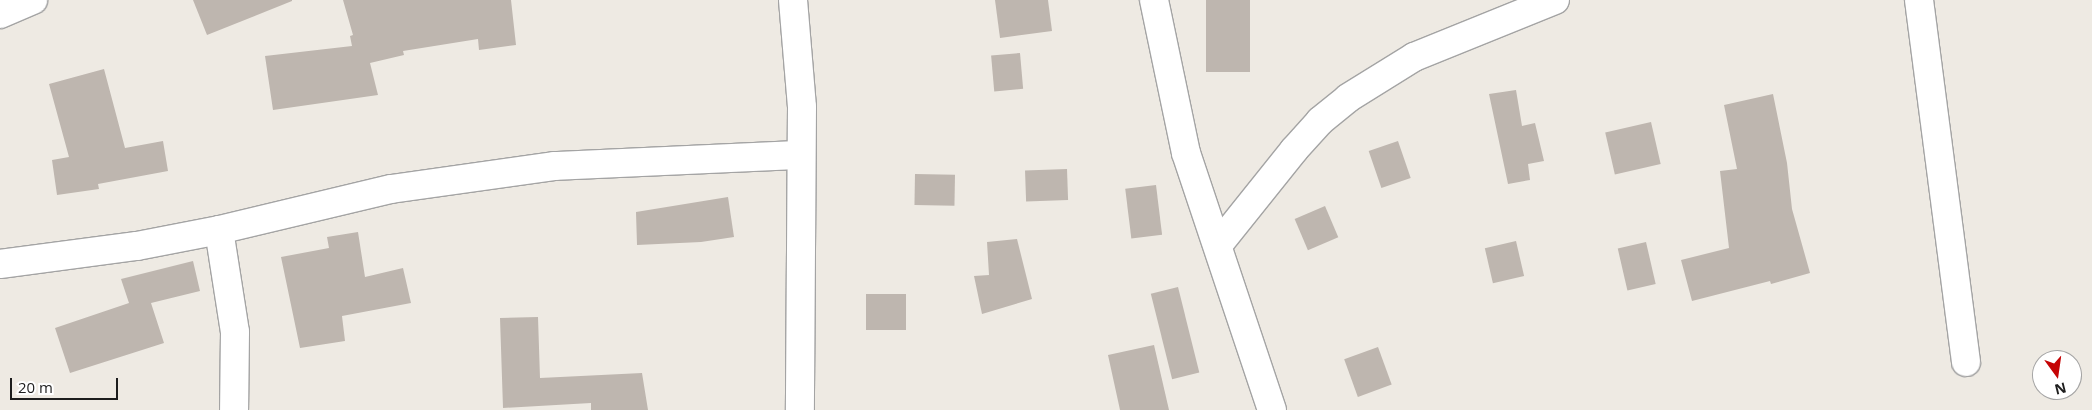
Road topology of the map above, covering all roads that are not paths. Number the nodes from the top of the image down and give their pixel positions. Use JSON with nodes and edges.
{"nodes":[{"id":1,"x":32,"y":0,"type":"edge"},
{"id":2,"x":792,"y":0,"type":"edge"},
{"id":3,"x":1154,"y":0,"type":"edge"},
{"id":4,"x":1555,"y":0,"type":"edge"},
{"id":5,"x":1919,"y":0,"type":"edge"},
{"id":6,"x":0,"y":14,"type":"edge"},
{"id":7,"x":800,"y":155,"type":"junction"},
{"id":8,"x":220,"y":230,"type":"junction"},
{"id":9,"x":1218,"y":245,"type":"junction"},
{"id":10,"x":0,"y":264,"type":"edge"},
{"id":11,"x":1966,"y":362,"type":"dead end"},
{"id":12,"x":234,"y":410,"type":"edge"},
{"id":13,"x":800,"y":410,"type":"edge"},
{"id":14,"x":1272,"y":410,"type":"edge"}],
"edges":[{"from":1,"to":6,"type":"street"},
{"from":2,"to":7,"type":"street"},
{"from":3,"to":9,"type":"street"},
{"from":4,"to":9,"type":"street"},
{"from":5,"to":11,"type":"street"},
{"from":7,"to":8,"type":"street"},
{"from":7,"to":13,"type":"street"},
{"from":8,"to":10,"type":"street"},
{"from":8,"to":12,"type":"street"},
{"from":9,"to":14,"type":"street"}]}
